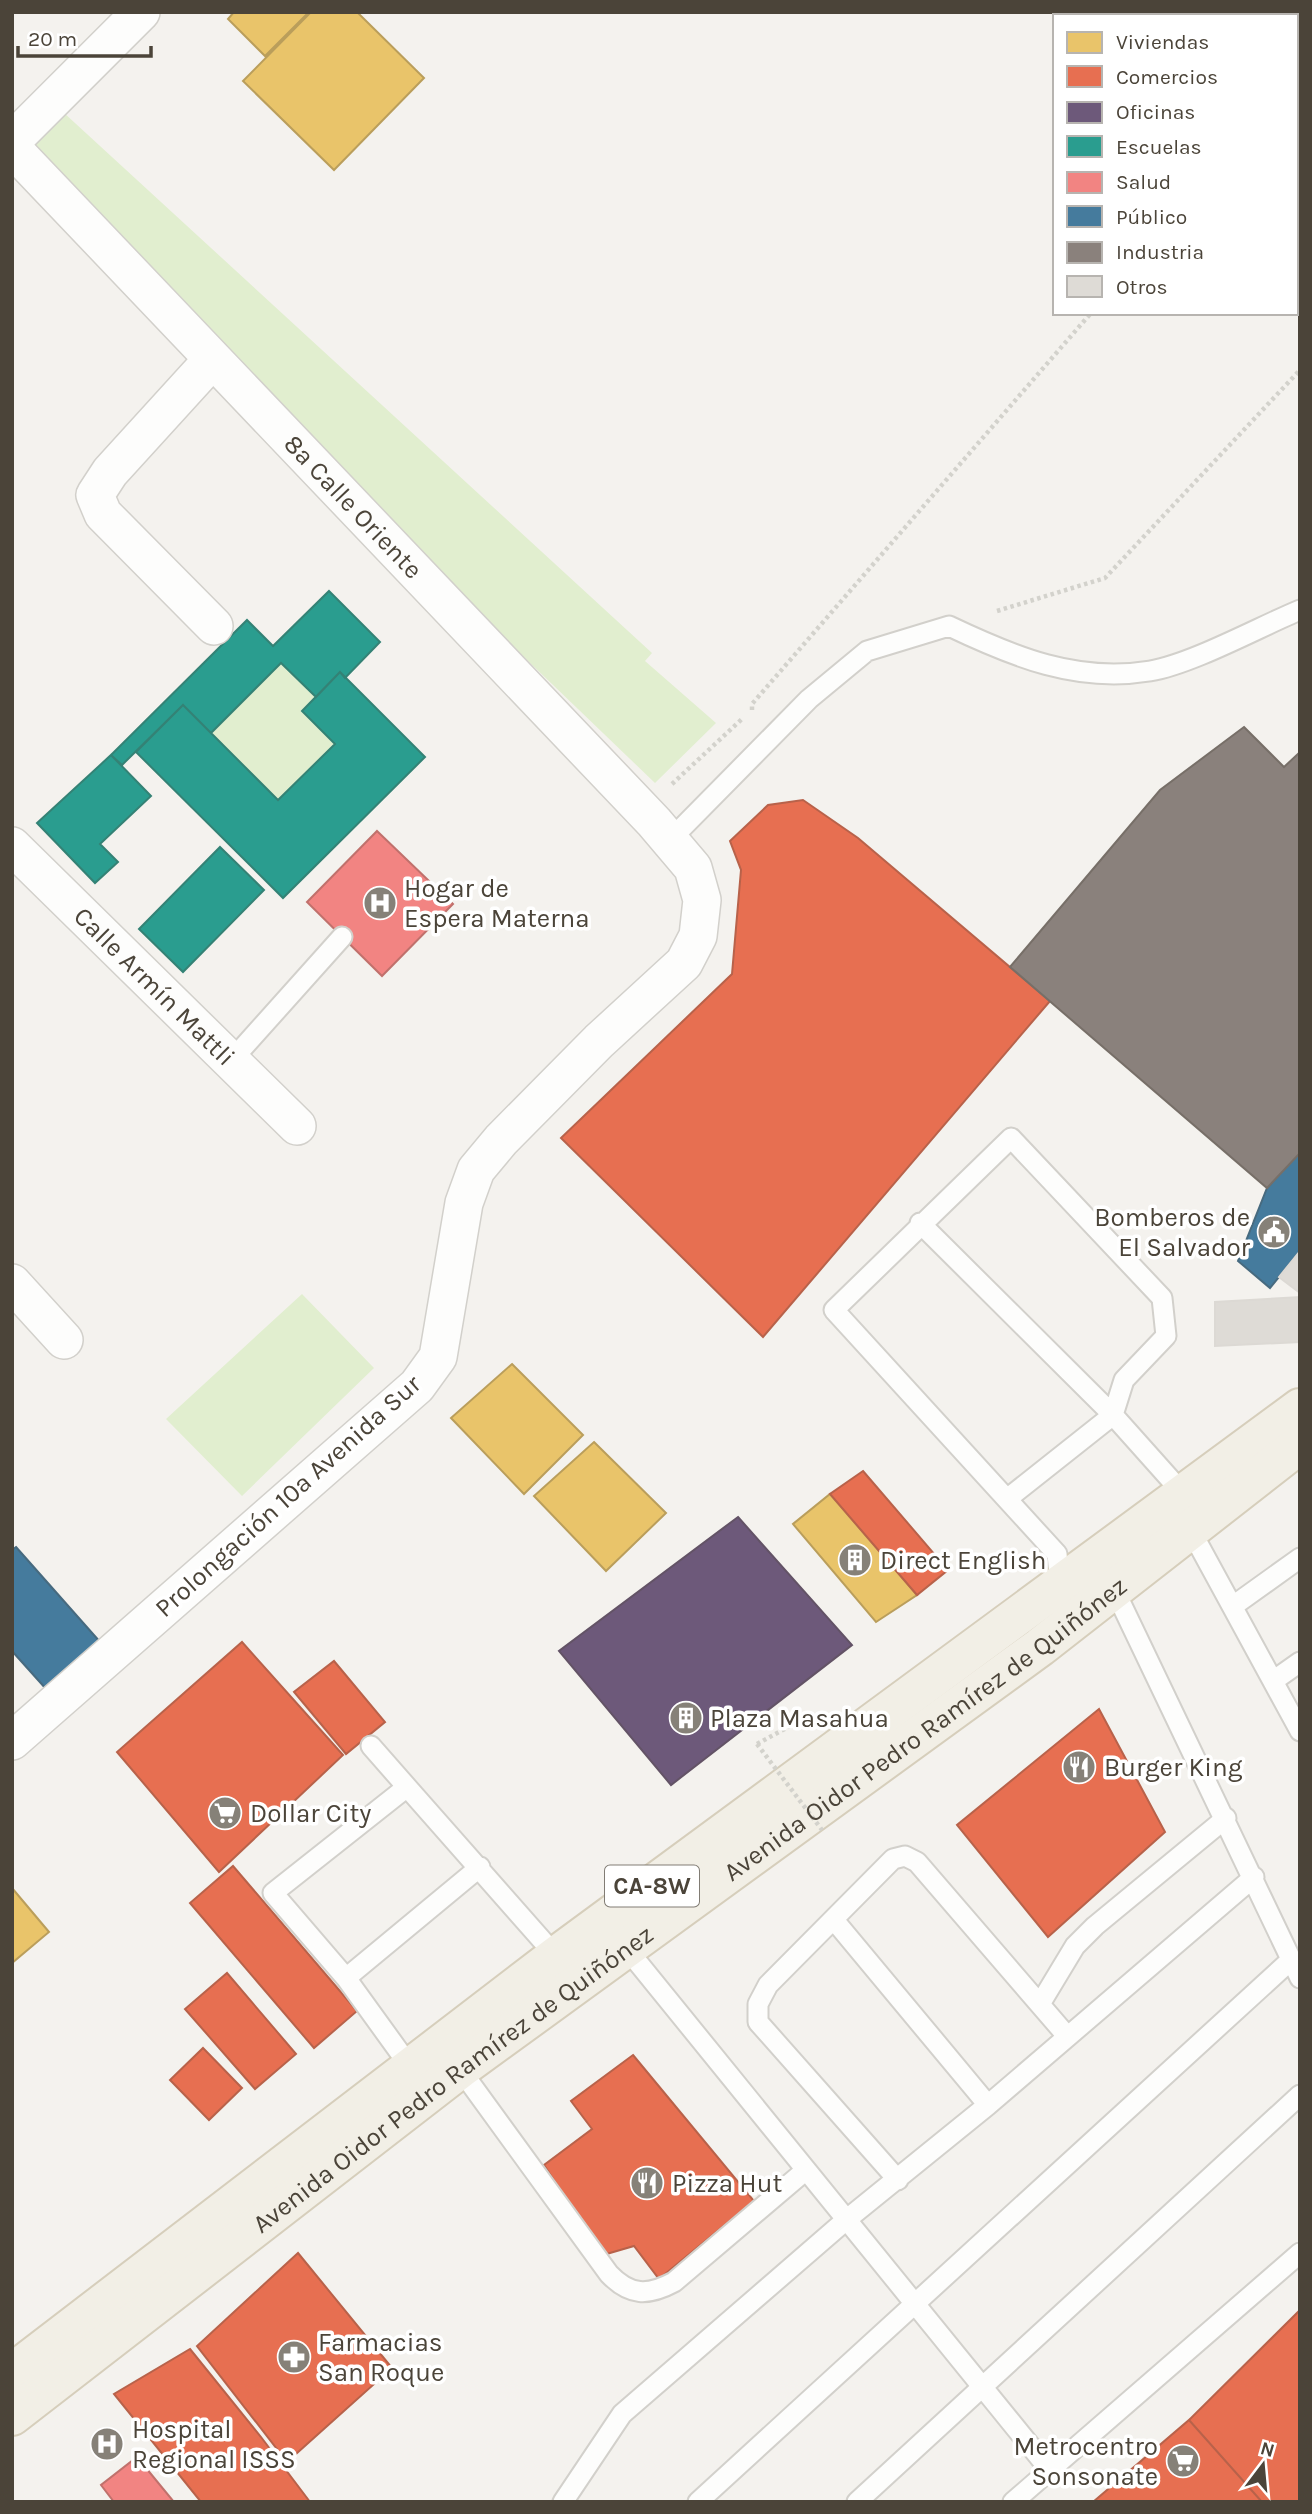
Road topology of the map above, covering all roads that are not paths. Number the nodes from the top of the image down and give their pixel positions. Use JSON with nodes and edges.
{"nodes":[{"id":1,"x":141,"y":12,"type":"edge"},
{"id":2,"x":15,"y":135,"type":"edge"},
{"id":3,"x":212,"y":360,"type":"junction"},
{"id":4,"x":1300,"y":610,"type":"edge"},
{"id":5,"x":214,"y":626,"type":"dead end"},
{"id":6,"x":669,"y":841,"type":"junction"},
{"id":7,"x":12,"y":846,"type":"edge"},
{"id":8,"x":693,"y":868,"type":"joint"},
{"id":9,"x":342,"y":937,"type":"dead end"},
{"id":10,"x":230,"y":1061,"type":"junction"},
{"id":11,"x":297,"y":1126,"type":"dead end"},
{"id":12,"x":920,"y":1223,"type":"junction"},
{"id":13,"x":12,"y":1283,"type":"edge"},
{"id":14,"x":64,"y":1340,"type":"dead end"},
{"id":15,"x":1300,"y":1408,"type":"edge"},
{"id":16,"x":1113,"y":1415,"type":"junction"},
{"id":17,"x":1300,"y":1444,"type":"edge"},
{"id":18,"x":1007,"y":1499,"type":"junction"},
{"id":19,"x":1193,"y":1514,"type":"junction"},
{"id":20,"x":1300,"y":1558,"type":"edge"},
{"id":21,"x":1060,"y":1583,"type":"junction"},
{"id":22,"x":1115,"y":1591,"type":"junction"},
{"id":23,"x":1233,"y":1606,"type":"junction"},
{"id":24,"x":1300,"y":1662,"type":"edge"},
{"id":25,"x":1273,"y":1681,"type":"junction"},
{"id":26,"x":1300,"y":1731,"type":"edge"},
{"id":27,"x":12,"y":1741,"type":"edge"},
{"id":28,"x":371,"y":1746,"type":"dead end"},
{"id":29,"x":407,"y":1787,"type":"junction"},
{"id":30,"x":1226,"y":1818,"type":"junction"},
{"id":31,"x":480,"y":1867,"type":"junction"},
{"id":32,"x":1254,"y":1877,"type":"junction"},
{"id":33,"x":834,"y":1920,"type":"junction"},
{"id":34,"x":616,"y":1934,"type":"junction"},
{"id":35,"x":556,"y":1956,"type":"junction"},
{"id":36,"x":1292,"y":1959,"type":"junction"},
{"id":37,"x":346,"y":1978,"type":"junction"},
{"id":38,"x":1300,"y":1978,"type":"edge"},
{"id":39,"x":1040,"y":2004,"type":"junction"},
{"id":40,"x":1067,"y":2036,"type":"junction"},
{"id":41,"x":411,"y":2068,"type":"junction"},
{"id":42,"x":460,"y":2069,"type":"junction"},
{"id":43,"x":1300,"y":2095,"type":"edge"},
{"id":44,"x":988,"y":2105,"type":"junction"},
{"id":45,"x":806,"y":2170,"type":"junction"},
{"id":46,"x":898,"y":2179,"type":"junction"},
{"id":47,"x":846,"y":2220,"type":"junction"},
{"id":48,"x":1300,"y":2253,"type":"edge"},
{"id":49,"x":916,"y":2305,"type":"junction"},
{"id":50,"x":12,"y":2373,"type":"edge"},
{"id":51,"x":981,"y":2386,"type":"junction"},
{"id":52,"x":12,"y":2416,"type":"edge"},
{"id":53,"x":1049,"y":2469,"type":"junction"},
{"id":54,"x":563,"y":2502,"type":"edge"},
{"id":55,"x":698,"y":2502,"type":"edge"},
{"id":56,"x":857,"y":2502,"type":"edge"},
{"id":57,"x":1013,"y":2502,"type":"edge"}],
"edges":[{"from":1,"to":2,"type":"street"},
{"from":2,"to":3,"type":"street","name":"8a Calle Oriente"},
{"from":3,"to":5,"type":"street"},
{"from":3,"to":6,"type":"street","name":"8a Calle Oriente"},
{"from":4,"to":6,"type":"lane"},
{"from":6,"to":8,"type":"street","name":"8a Calle Oriente"},
{"from":7,"to":10,"type":"street","name":"Calle Armín Mattli"},
{"from":8,"to":27,"type":"street","name":"Prolongación 10a Avenida Sur"},
{"from":9,"to":10,"type":"lane"},
{"from":10,"to":11,"type":"street","name":"Calle Armín Mattli"},
{"from":12,"to":16,"type":"lane"},
{"from":12,"to":16,"type":"lane"},
{"from":12,"to":18,"type":"lane"},
{"from":13,"to":14,"type":"street"},
{"from":15,"to":19,"type":"main road","name":"Avenida Oidor Pedro Ramírez de Quiñónez","number":"CA-8W"},
{"from":16,"to":18,"type":"lane"},
{"from":16,"to":19,"type":"lane"},
{"from":17,"to":19,"type":"main road","name":"Avenida Oidor Pedro Ramírez de Quiñónez","number":"CA-8W"},
{"from":18,"to":21,"type":"lane"},
{"from":19,"to":21,"type":"main road","name":"Avenida Oidor Pedro Ramírez de Quiñónez","number":"CA-8W"},
{"from":19,"to":22,"type":"main road","name":"Avenida Oidor Pedro Ramírez de Quiñónez","number":"CA-8W"},
{"from":19,"to":23,"type":"lane"},
{"from":20,"to":23,"type":"lane"},
{"from":21,"to":34,"type":"main road","name":"Avenida Oidor Pedro Ramírez de Quiñónez","number":"CA-8W"},
{"from":22,"to":30,"type":"lane"},
{"from":22,"to":34,"type":"main road","name":"Avenida Oidor Pedro Ramírez de Quiñónez","number":"CA-8W"},
{"from":23,"to":25,"type":"lane"},
{"from":24,"to":25,"type":"lane"},
{"from":25,"to":26,"type":"lane"},
{"from":28,"to":29,"type":"lane"},
{"from":29,"to":31,"type":"lane"},
{"from":29,"to":37,"type":"lane"},
{"from":30,"to":32,"type":"lane"},
{"from":30,"to":39,"type":"lane"},
{"from":31,"to":35,"type":"lane"},
{"from":31,"to":37,"type":"lane"},
{"from":32,"to":36,"type":"lane"},
{"from":32,"to":40,"type":"lane"},
{"from":33,"to":39,"type":"lane"},
{"from":33,"to":44,"type":"lane"},
{"from":33,"to":46,"type":"lane"},
{"from":34,"to":35,"type":"main road","name":"Avenida Oidor Pedro Ramírez de Quiñónez","number":"CA-8W"},
{"from":34,"to":42,"type":"main road","name":"Avenida Oidor Pedro Ramírez de Quiñónez","number":"CA-8W"},
{"from":34,"to":45,"type":"lane"},
{"from":35,"to":41,"type":"main road","name":"Avenida Oidor Pedro Ramírez de Quiñónez","number":"CA-8W"},
{"from":36,"to":38,"type":"lane"},
{"from":36,"to":49,"type":"lane"},
{"from":37,"to":41,"type":"lane"},
{"from":39,"to":40,"type":"lane"},
{"from":40,"to":44,"type":"lane"},
{"from":41,"to":50,"type":"main road","name":"Avenida Oidor Pedro Ramírez de Quiñónez","number":"CA-8W"},
{"from":42,"to":45,"type":"lane"},
{"from":42,"to":52,"type":"main road","name":"Avenida Oidor Pedro Ramírez de Quiñónez","number":"CA-8W"},
{"from":43,"to":51,"type":"lane"},
{"from":44,"to":46,"type":"lane"},
{"from":45,"to":47,"type":"lane"},
{"from":46,"to":47,"type":"lane"},
{"from":47,"to":49,"type":"lane"},
{"from":47,"to":54,"type":"lane"},
{"from":48,"to":53,"type":"lane"},
{"from":49,"to":51,"type":"lane"},
{"from":49,"to":55,"type":"lane"},
{"from":51,"to":53,"type":"lane"},
{"from":51,"to":56,"type":"lane"},
{"from":53,"to":57,"type":"lane"}]}
